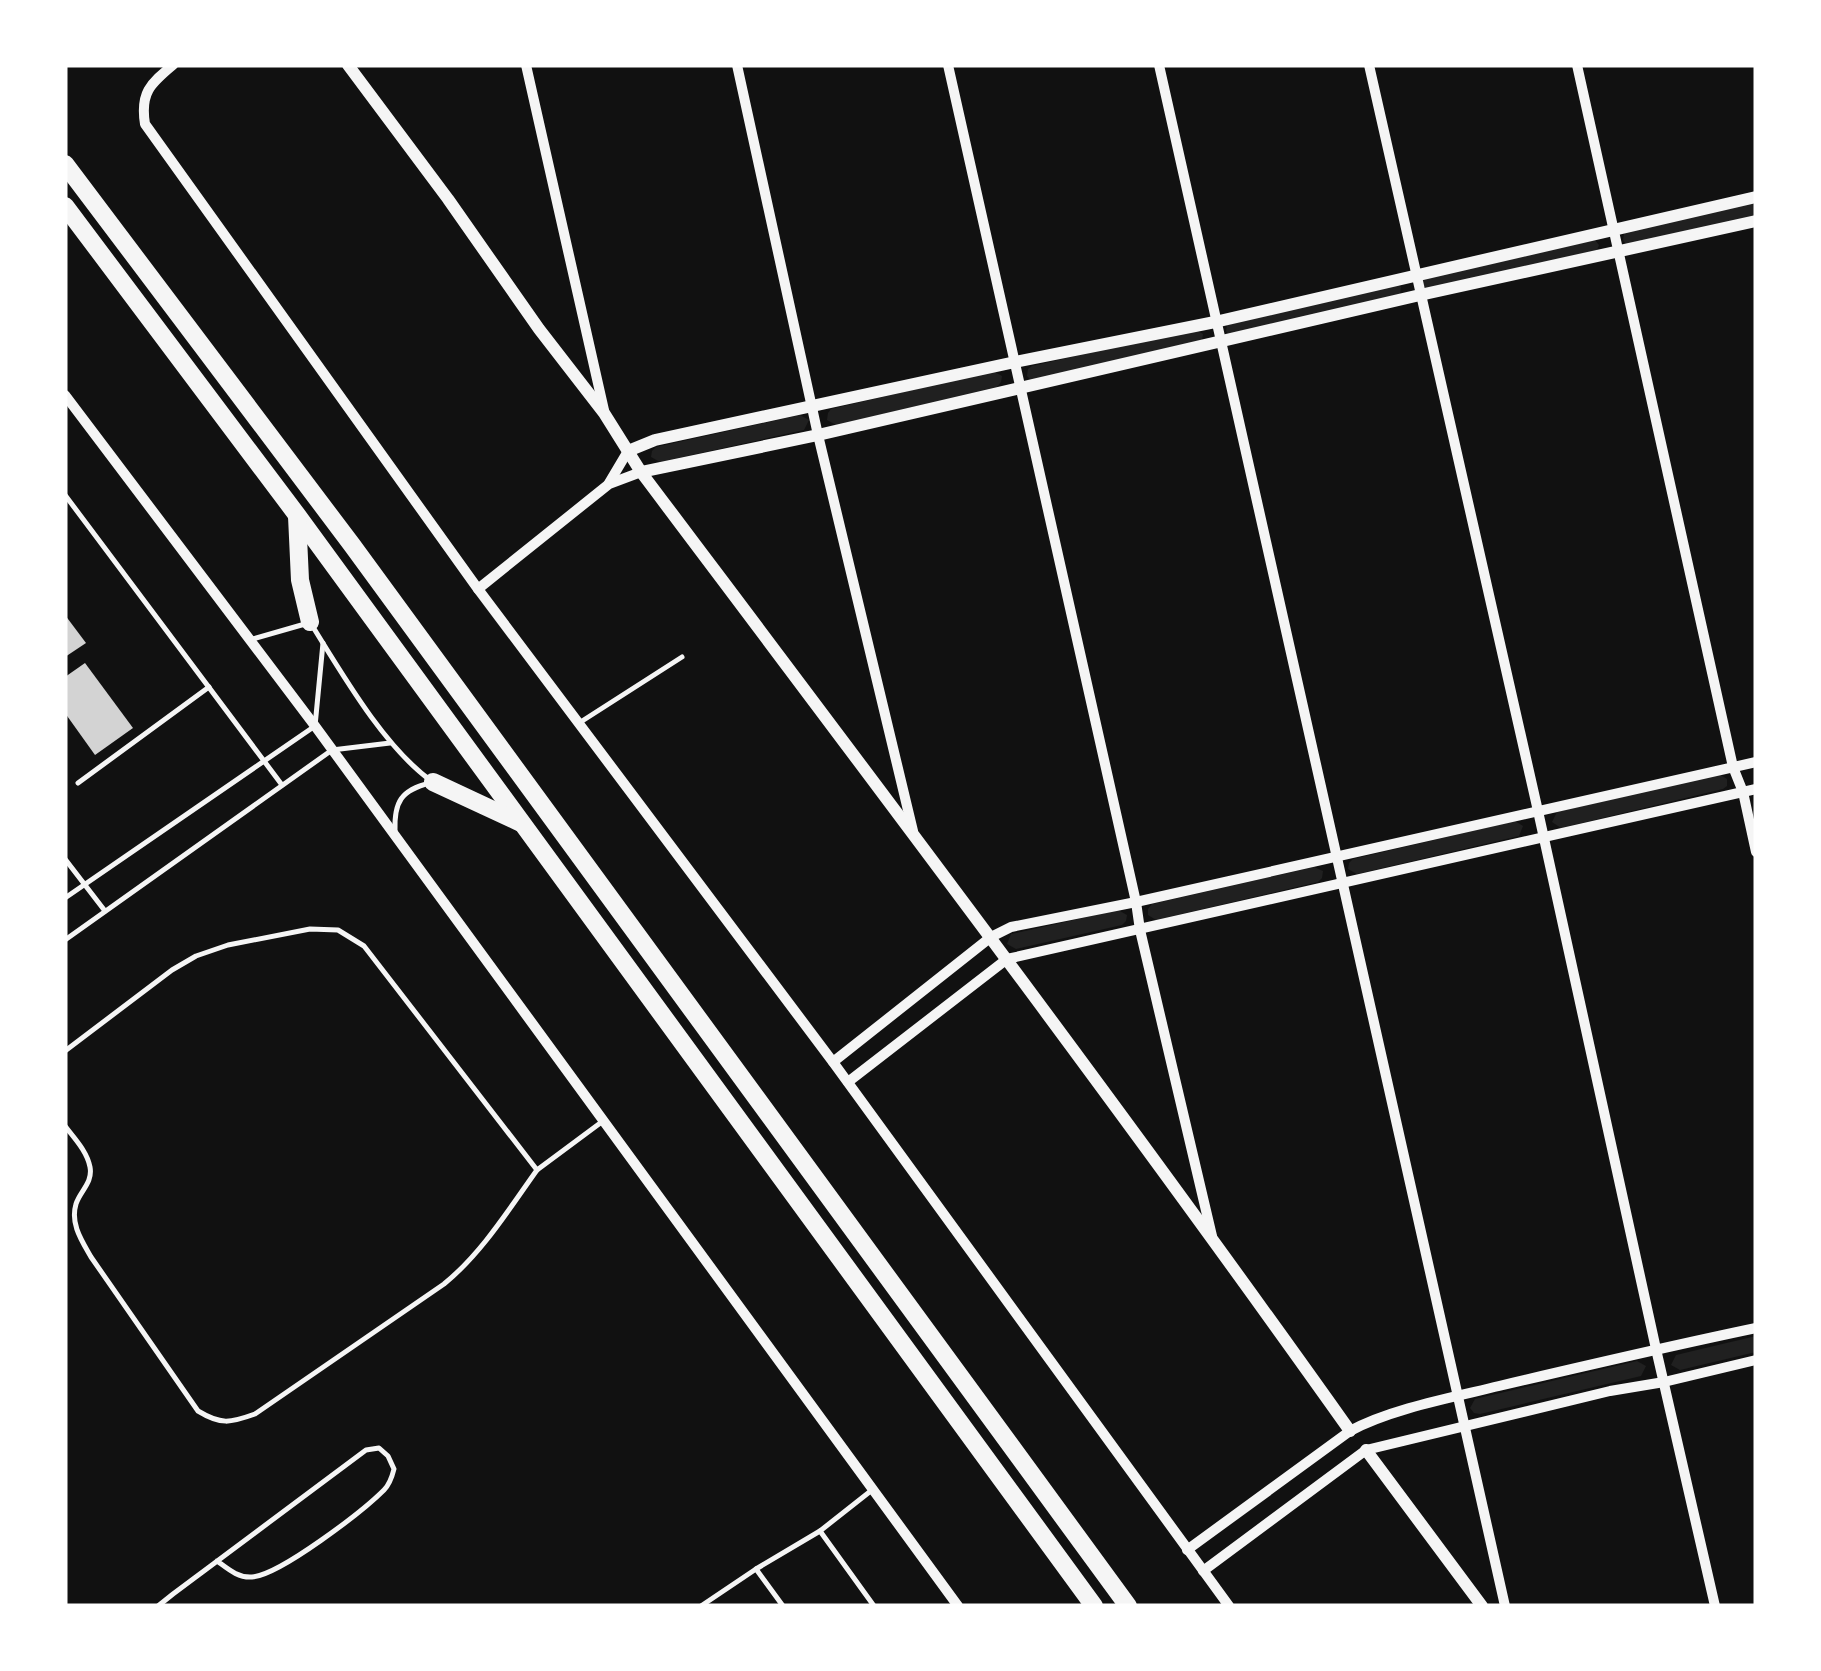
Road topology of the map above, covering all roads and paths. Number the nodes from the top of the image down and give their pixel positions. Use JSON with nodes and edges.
{"nodes":[{"id":1,"x":173,"y":65,"type":"edge"},
{"id":2,"x":348,"y":65,"type":"edge"},
{"id":3,"x":526,"y":65,"type":"edge"},
{"id":4,"x":737,"y":65,"type":"edge"},
{"id":5,"x":948,"y":65,"type":"edge"},
{"id":6,"x":1158,"y":65,"type":"edge"},
{"id":7,"x":1369,"y":65,"type":"edge"},
{"id":8,"x":1576,"y":65,"type":"edge"},
{"id":9,"x":65,"y":164,"type":"edge"},
{"id":10,"x":1756,"y":197,"type":"edge"},
{"id":11,"x":65,"y":206,"type":"edge"},
{"id":12,"x":1756,"y":221,"type":"edge"},
{"id":13,"x":1614,"y":231,"type":"junction"},
{"id":14,"x":1619,"y":252,"type":"junction"},
{"id":15,"x":1416,"y":275,"type":"junction"},
{"id":16,"x":1420,"y":295,"type":"junction"},
{"id":17,"x":1215,"y":322,"type":"junction"},
{"id":18,"x":1220,"y":342,"type":"junction"},
{"id":19,"x":1015,"y":362,"type":"junction"},
{"id":20,"x":1020,"y":387,"type":"junction"},
{"id":21,"x":65,"y":395,"type":"edge"},
{"id":22,"x":812,"y":406,"type":"junction"},
{"id":23,"x":604,"y":413,"type":"junction"},
{"id":24,"x":818,"y":435,"type":"junction"},
{"id":25,"x":628,"y":451,"type":"junction"},
{"id":26,"x":641,"y":472,"type":"junction"},
{"id":27,"x":608,"y":484,"type":"junction"},
{"id":28,"x":65,"y":495,"type":"edge"},
{"id":29,"x":297,"y":515,"type":"junction"},
{"id":30,"x":478,"y":589,"type":"junction"},
{"id":31,"x":310,"y":622,"type":"junction"},
{"id":32,"x":250,"y":640,"type":"junction"},
{"id":33,"x":323,"y":643,"type":"junction"},
{"id":34,"x":682,"y":657,"type":"dead end"},
{"id":35,"x":209,"y":687,"type":"junction"},
{"id":36,"x":579,"y":723,"type":"junction"},
{"id":37,"x":315,"y":726,"type":"junction"},
{"id":38,"x":390,"y":743,"type":"junction"},
{"id":39,"x":332,"y":750,"type":"junction"},
{"id":40,"x":265,"y":762,"type":"junction"},
{"id":41,"x":1756,"y":762,"type":"edge"},
{"id":42,"x":1734,"y":768,"type":"junction"},
{"id":43,"x":433,"y":782,"type":"junction"},
{"id":44,"x":78,"y":783,"type":"dead end"},
{"id":45,"x":282,"y":785,"type":"junction"},
{"id":46,"x":1756,"y":789,"type":"edge"},
{"id":47,"x":1743,"y":792,"type":"junction"},
{"id":48,"x":1538,"y":811,"type":"junction"},
{"id":49,"x":520,"y":823,"type":"junction"},
{"id":50,"x":395,"y":836,"type":"junction"},
{"id":51,"x":915,"y":837,"type":"junction"},
{"id":52,"x":1544,"y":838,"type":"junction"},
{"id":53,"x":1756,"y":852,"type":"edge"},
{"id":54,"x":1336,"y":856,"type":"junction"},
{"id":55,"x":65,"y":859,"type":"edge"},
{"id":56,"x":1343,"y":883,"type":"junction"},
{"id":57,"x":84,"y":884,"type":"junction"},
{"id":58,"x":65,"y":898,"type":"edge"},
{"id":59,"x":1136,"y":902,"type":"junction"},
{"id":60,"x":105,"y":912,"type":"junction"},
{"id":61,"x":1140,"y":930,"type":"junction"},
{"id":62,"x":992,"y":937,"type":"junction"},
{"id":63,"x":65,"y":940,"type":"edge"},
{"id":64,"x":1007,"y":960,"type":"junction"},
{"id":65,"x":65,"y":1051,"type":"edge"},
{"id":66,"x":833,"y":1062,"type":"junction"},
{"id":67,"x":848,"y":1082,"type":"junction"},
{"id":68,"x":603,"y":1121,"type":"junction"},
{"id":69,"x":65,"y":1126,"type":"edge"},
{"id":70,"x":538,"y":1170,"type":"junction"},
{"id":71,"x":1212,"y":1237,"type":"junction"},
{"id":72,"x":1756,"y":1328,"type":"edge"},
{"id":73,"x":1656,"y":1349,"type":"junction"},
{"id":74,"x":1756,"y":1360,"type":"edge"},
{"id":75,"x":1664,"y":1382,"type":"junction"},
{"id":76,"x":1459,"y":1396,"type":"junction"},
{"id":77,"x":1466,"y":1426,"type":"junction"},
{"id":78,"x":1350,"y":1430,"type":"junction"},
{"id":79,"x":1366,"y":1450,"type":"junction"},
{"id":80,"x":872,"y":1489,"type":"junction"},
{"id":81,"x":820,"y":1531,"type":"junction"},
{"id":82,"x":1188,"y":1550,"type":"junction"},
{"id":83,"x":217,"y":1561,"type":"junction"},
{"id":84,"x":756,"y":1569,"type":"junction"},
{"id":85,"x":1202,"y":1570,"type":"junction"},
{"id":86,"x":158,"y":1606,"type":"edge"},
{"id":87,"x":701,"y":1606,"type":"edge"},
{"id":88,"x":784,"y":1606,"type":"edge"},
{"id":89,"x":874,"y":1606,"type":"edge"},
{"id":90,"x":958,"y":1606,"type":"edge"},
{"id":91,"x":1094,"y":1606,"type":"edge"},
{"id":92,"x":1128,"y":1606,"type":"edge"},
{"id":93,"x":1229,"y":1606,"type":"edge"},
{"id":94,"x":1482,"y":1606,"type":"edge"},
{"id":95,"x":1505,"y":1606,"type":"edge"},
{"id":96,"x":1715,"y":1606,"type":"edge"}],
"edges":[{"from":1,"to":30,"type":"street"},
{"from":2,"to":23,"type":"street"},
{"from":3,"to":23,"type":"street"},
{"from":4,"to":22,"type":"street"},
{"from":5,"to":19,"type":"street"},
{"from":6,"to":17,"type":"street"},
{"from":7,"to":15,"type":"street"},
{"from":8,"to":13,"type":"street"},
{"from":9,"to":92,"type":"highway"},
{"from":10,"to":13,"type":"street"},
{"from":11,"to":29,"type":"highway"},
{"from":12,"to":14,"type":"street"},
{"from":13,"to":14,"type":"street"},
{"from":13,"to":15,"type":"street"},
{"from":14,"to":16,"type":"street"},
{"from":14,"to":42,"type":"street"},
{"from":15,"to":16,"type":"street"},
{"from":15,"to":17,"type":"street"},
{"from":16,"to":18,"type":"street"},
{"from":16,"to":48,"type":"street"},
{"from":17,"to":18,"type":"street"},
{"from":17,"to":19,"type":"street"},
{"from":18,"to":20,"type":"street"},
{"from":18,"to":54,"type":"street"},
{"from":19,"to":20,"type":"street"},
{"from":19,"to":22,"type":"street"},
{"from":20,"to":24,"type":"street"},
{"from":20,"to":59,"type":"street"},
{"from":21,"to":32,"type":"street"},
{"from":22,"to":24,"type":"street"},
{"from":22,"to":25,"type":"street"},
{"from":23,"to":25,"type":"street"},
{"from":24,"to":26,"type":"street"},
{"from":24,"to":51,"type":"street"},
{"from":25,"to":26,"type":"street"},
{"from":25,"to":27,"type":"street"},
{"from":26,"to":27,"type":"street"},
{"from":26,"to":51,"type":"street"},
{"from":27,"to":30,"type":"street"},
{"from":28,"to":35,"type":"lane"},
{"from":29,"to":31,"type":"highway"},
{"from":29,"to":49,"type":"highway"},
{"from":30,"to":36,"type":"street"},
{"from":31,"to":32,"type":"lane"},
{"from":31,"to":33,"type":"lane"},
{"from":32,"to":37,"type":"street"},
{"from":33,"to":37,"type":"lane"},
{"from":33,"to":38,"type":"lane"},
{"from":34,"to":36,"type":"lane"},
{"from":35,"to":40,"type":"lane"},
{"from":35,"to":44,"type":"lane"},
{"from":36,"to":66,"type":"street"},
{"from":37,"to":39,"type":"street"},
{"from":37,"to":40,"type":"lane"},
{"from":38,"to":39,"type":"lane"},
{"from":38,"to":43,"type":"lane"},
{"from":39,"to":45,"type":"lane"},
{"from":39,"to":50,"type":"street"},
{"from":40,"to":45,"type":"lane"},
{"from":40,"to":57,"type":"lane"},
{"from":41,"to":42,"type":"street"},
{"from":42,"to":47,"type":"street"},
{"from":42,"to":48,"type":"street"},
{"from":43,"to":49,"type":"highway"},
{"from":43,"to":50,"type":"lane"},
{"from":45,"to":60,"type":"lane"},
{"from":46,"to":47,"type":"street"},
{"from":47,"to":52,"type":"street"},
{"from":47,"to":53,"type":"street"},
{"from":48,"to":52,"type":"street"},
{"from":48,"to":54,"type":"street"},
{"from":49,"to":91,"type":"highway"},
{"from":50,"to":68,"type":"street"},
{"from":51,"to":62,"type":"street"},
{"from":52,"to":56,"type":"street"},
{"from":52,"to":73,"type":"street"},
{"from":54,"to":56,"type":"street"},
{"from":54,"to":59,"type":"street"},
{"from":55,"to":57,"type":"lane"},
{"from":56,"to":61,"type":"street"},
{"from":56,"to":76,"type":"street"},
{"from":57,"to":58,"type":"lane"},
{"from":57,"to":60,"type":"lane"},
{"from":59,"to":61,"type":"street"},
{"from":59,"to":62,"type":"street"},
{"from":60,"to":63,"type":"lane"},
{"from":61,"to":64,"type":"street"},
{"from":61,"to":71,"type":"street"},
{"from":62,"to":64,"type":"street"},
{"from":62,"to":66,"type":"street"},
{"from":64,"to":67,"type":"street"},
{"from":64,"to":71,"type":"street"},
{"from":65,"to":70,"type":"lane"},
{"from":66,"to":67,"type":"street"},
{"from":67,"to":82,"type":"street"},
{"from":68,"to":70,"type":"lane"},
{"from":68,"to":80,"type":"street"},
{"from":69,"to":70,"type":"lane"},
{"from":71,"to":78,"type":"street"},
{"from":72,"to":73,"type":"street"},
{"from":73,"to":75,"type":"street"},
{"from":73,"to":76,"type":"street"},
{"from":74,"to":75,"type":"street"},
{"from":75,"to":77,"type":"street"},
{"from":75,"to":96,"type":"street"},
{"from":76,"to":77,"type":"street"},
{"from":76,"to":78,"type":"street"},
{"from":77,"to":79,"type":"street"},
{"from":77,"to":95,"type":"street"},
{"from":78,"to":79,"type":"street"},
{"from":78,"to":82,"type":"street"},
{"from":79,"to":85,"type":"street"},
{"from":79,"to":94,"type":"street"},
{"from":80,"to":81,"type":"lane"},
{"from":80,"to":90,"type":"street"},
{"from":81,"to":84,"type":"lane"},
{"from":81,"to":89,"type":"lane"},
{"from":82,"to":85,"type":"street"},
{"from":83,"to":83,"type":"lane"},
{"from":83,"to":86,"type":"lane"},
{"from":84,"to":87,"type":"lane"},
{"from":84,"to":88,"type":"lane"},
{"from":85,"to":93,"type":"street"}]}
